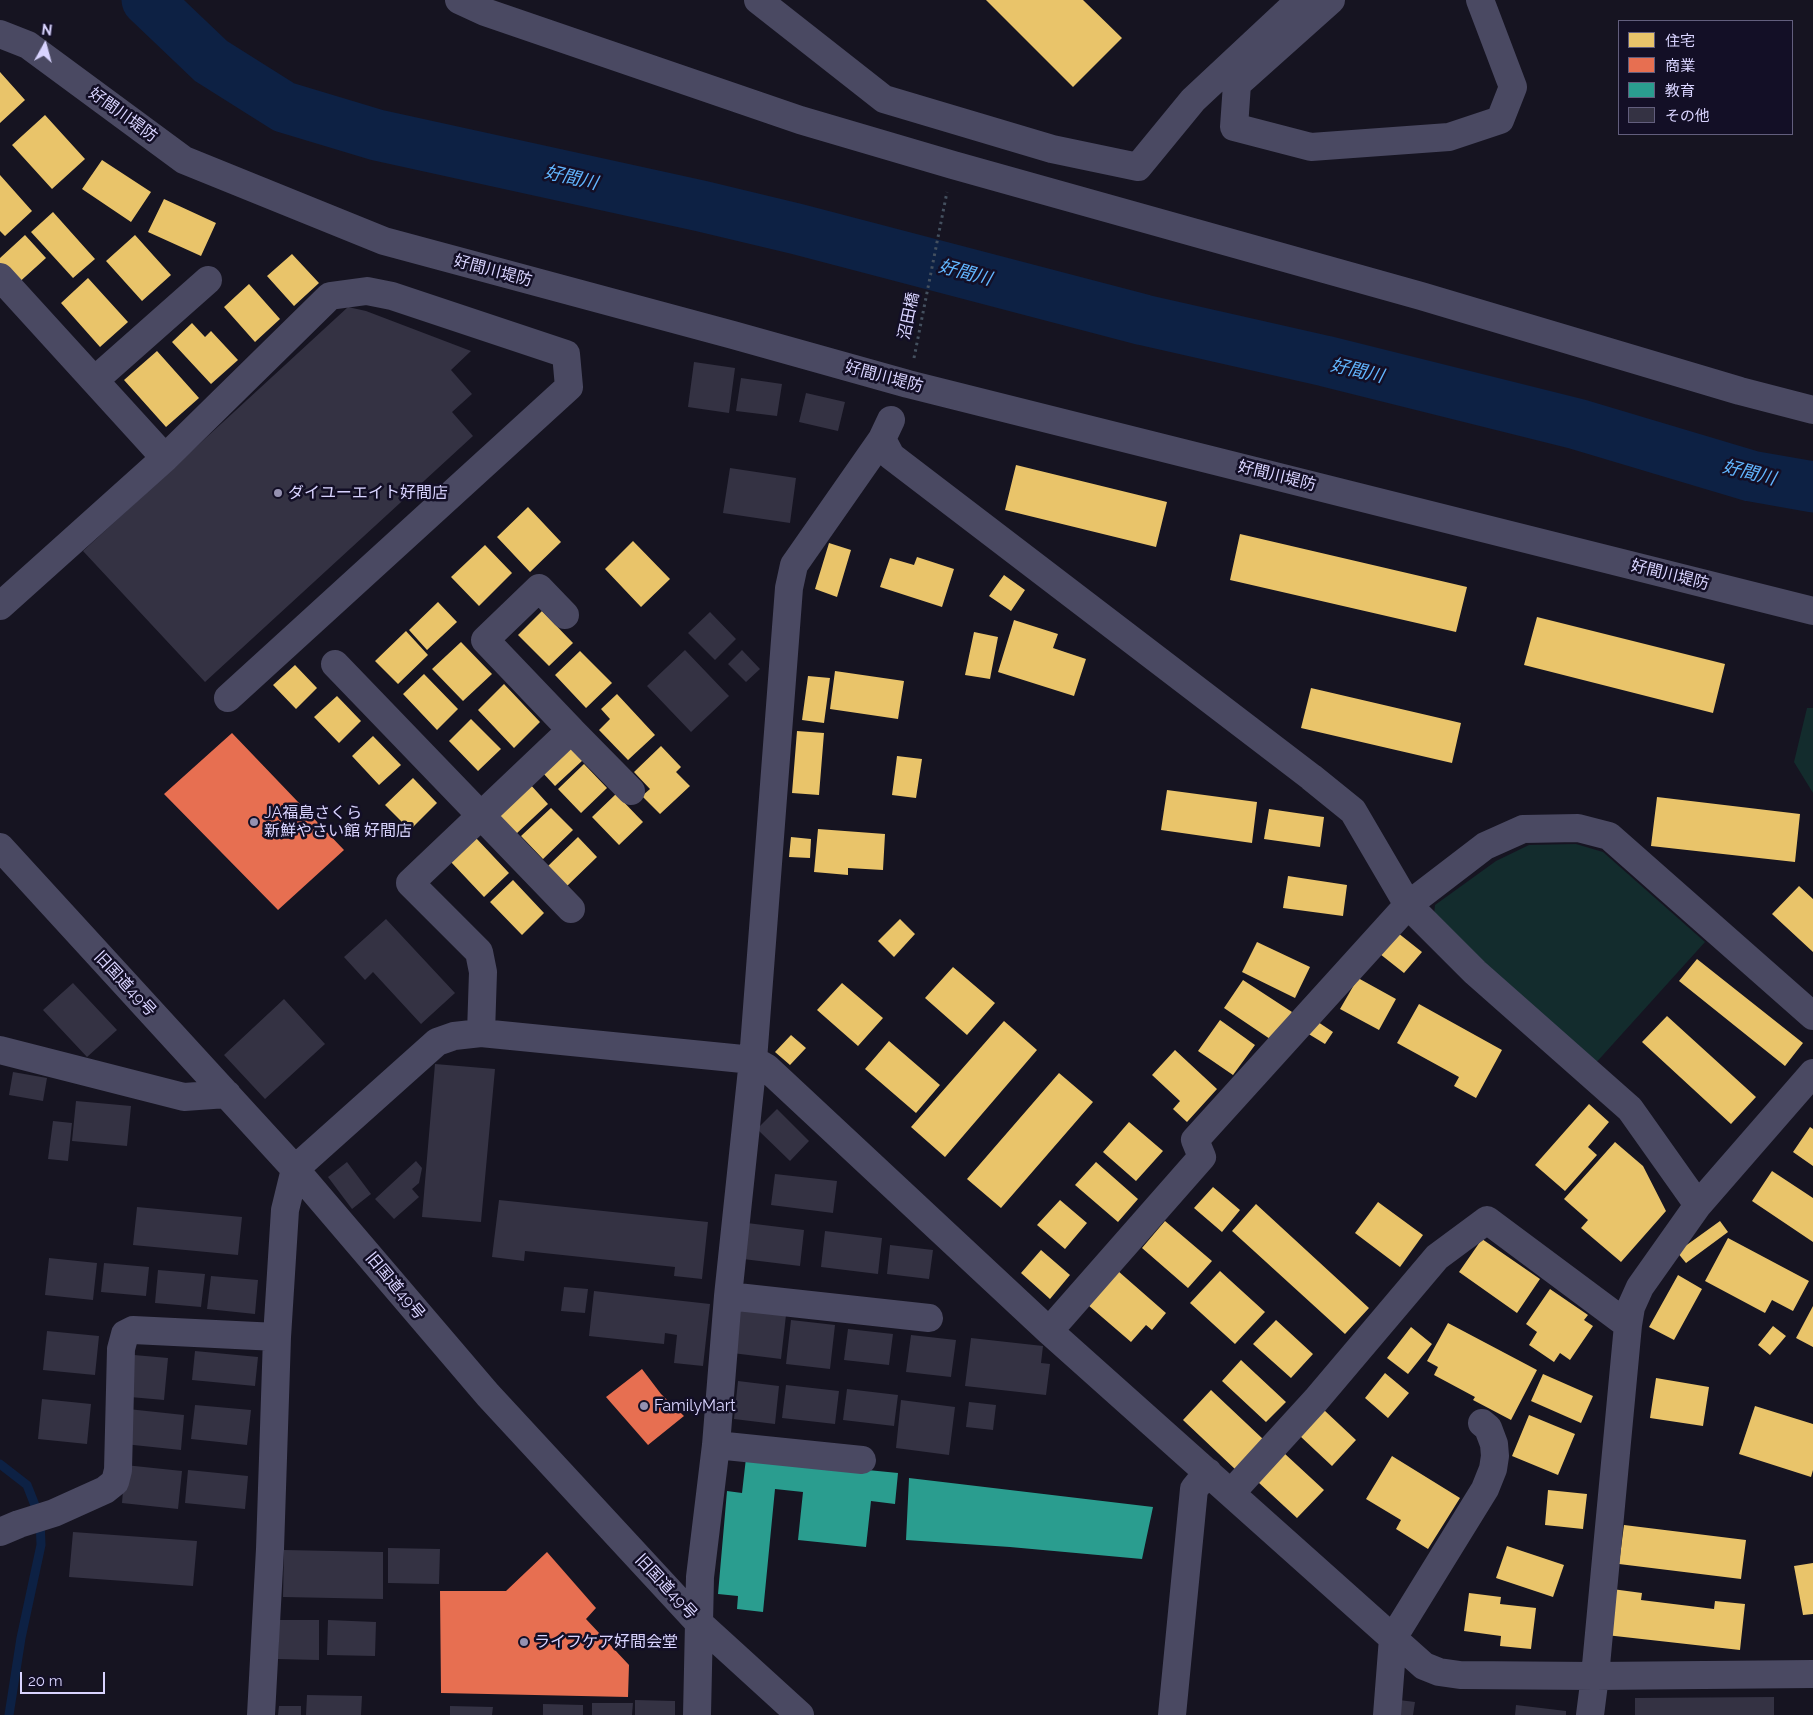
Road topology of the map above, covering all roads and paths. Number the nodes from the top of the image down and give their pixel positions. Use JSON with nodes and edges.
{"nodes":[{"id":1,"x":459,"y":0,"type":"edge"},
{"id":2,"x":758,"y":0,"type":"edge"},
{"id":3,"x":1300,"y":0,"type":"edge"},
{"id":4,"x":1331,"y":0,"type":"edge"},
{"id":5,"x":1480,"y":0,"type":"edge"},
{"id":6,"x":0,"y":34,"type":"edge"},
{"id":7,"x":953,"y":165,"type":"junction"},
{"id":8,"x":0,"y":277,"type":"edge"},
{"id":9,"x":208,"y":280,"type":"dead end"},
{"id":10,"x":95,"y":380,"type":"junction"},
{"id":11,"x":908,"y":384,"type":"junction"},
{"id":12,"x":1813,"y":410,"type":"edge"},
{"id":13,"x":165,"y":458,"type":"junction"},
{"id":14,"x":0,"y":606,"type":"edge"},
{"id":15,"x":1813,"y":612,"type":"edge"},
{"id":16,"x":565,"y":615,"type":"dead end"},
{"id":17,"x":335,"y":664,"type":"dead end"},
{"id":18,"x":228,"y":698,"type":"dead end"},
{"id":19,"x":571,"y":730,"type":"junction"},
{"id":20,"x":630,"y":791,"type":"dead end"},
{"id":21,"x":481,"y":815,"type":"junction"},
{"id":22,"x":0,"y":847,"type":"edge"},
{"id":23,"x":1408,"y":905,"type":"junction"},
{"id":24,"x":571,"y":909,"type":"dead end"},
{"id":25,"x":1813,"y":1016,"type":"edge"},
{"id":26,"x":481,"y":1033,"type":"junction"},
{"id":27,"x":0,"y":1050,"type":"edge"},
{"id":28,"x":754,"y":1060,"type":"junction"},
{"id":29,"x":1813,"y":1073,"type":"edge"},
{"id":30,"x":227,"y":1094,"type":"junction"},
{"id":31,"x":296,"y":1169,"type":"junction"},
{"id":32,"x":1698,"y":1205,"type":"junction"},
{"id":33,"x":728,"y":1296,"type":"junction"},
{"id":34,"x":929,"y":1318,"type":"dead end"},
{"id":35,"x":1628,"y":1325,"type":"junction"},
{"id":36,"x":1049,"y":1331,"type":"junction"},
{"id":37,"x":277,"y":1338,"type":"junction"},
{"id":38,"x":1482,"y":1423,"type":"dead end"},
{"id":39,"x":716,"y":1444,"type":"junction"},
{"id":40,"x":862,"y":1460,"type":"dead end"},
{"id":41,"x":1208,"y":1472,"type":"junction"},
{"id":42,"x":1231,"y":1493,"type":"junction"},
{"id":43,"x":10,"y":1528,"type":"edge"},
{"id":44,"x":699,"y":1623,"type":"junction"},
{"id":45,"x":1392,"y":1638,"type":"junction"},
{"id":46,"x":1813,"y":1674,"type":"edge"},
{"id":47,"x":1596,"y":1676,"type":"junction"},
{"id":48,"x":261,"y":1715,"type":"edge"},
{"id":49,"x":697,"y":1715,"type":"edge"},
{"id":50,"x":800,"y":1715,"type":"edge"},
{"id":51,"x":1172,"y":1715,"type":"edge"},
{"id":52,"x":1387,"y":1715,"type":"edge"},
{"id":53,"x":1590,"y":1715,"type":"edge"}],
"edges":[{"from":1,"to":7,"type":"street"},
{"from":2,"to":3,"type":"street"},
{"from":4,"to":5,"type":"street"},
{"from":6,"to":11,"type":"street","name":"好間川堤防"},
{"from":7,"to":11,"type":"path","name":"沼田橋"},
{"from":7,"to":12,"type":"street"},
{"from":8,"to":10,"type":"street"},
{"from":9,"to":10,"type":"street"},
{"from":10,"to":13,"type":"street"},
{"from":11,"to":15,"type":"street","name":"好間川堤防"},
{"from":13,"to":14,"type":"street"},
{"from":13,"to":18,"type":"street"},
{"from":16,"to":19,"type":"street"},
{"from":17,"to":21,"type":"street"},
{"from":19,"to":20,"type":"street"},
{"from":19,"to":21,"type":"street"},
{"from":21,"to":24,"type":"street"},
{"from":21,"to":26,"type":"street"},
{"from":22,"to":30,"type":"street","name":"旧国道49号"},
{"from":23,"to":25,"type":"street"},
{"from":23,"to":28,"type":"street"},
{"from":23,"to":32,"type":"street"},
{"from":23,"to":36,"type":"street"},
{"from":26,"to":28,"type":"street"},
{"from":26,"to":31,"type":"street"},
{"from":27,"to":30,"type":"street"},
{"from":28,"to":33,"type":"street"},
{"from":28,"to":36,"type":"street"},
{"from":29,"to":32,"type":"street"},
{"from":30,"to":31,"type":"street","name":"旧国道49号"},
{"from":31,"to":37,"type":"street"},
{"from":31,"to":44,"type":"street","name":"旧国道49号"},
{"from":32,"to":35,"type":"street"},
{"from":33,"to":34,"type":"street"},
{"from":33,"to":39,"type":"street"},
{"from":35,"to":42,"type":"street"},
{"from":35,"to":47,"type":"street"},
{"from":36,"to":41,"type":"street"},
{"from":37,"to":43,"type":"street"},
{"from":37,"to":48,"type":"street"},
{"from":38,"to":45,"type":"street"},
{"from":39,"to":40,"type":"street"},
{"from":39,"to":44,"type":"street"},
{"from":41,"to":42,"type":"street"},
{"from":41,"to":51,"type":"street"},
{"from":42,"to":45,"type":"street"},
{"from":44,"to":49,"type":"street"},
{"from":44,"to":50,"type":"street","name":"旧国道49号"},
{"from":45,"to":47,"type":"street"},
{"from":45,"to":52,"type":"street"},
{"from":46,"to":47,"type":"street"},
{"from":47,"to":53,"type":"street"}]}
